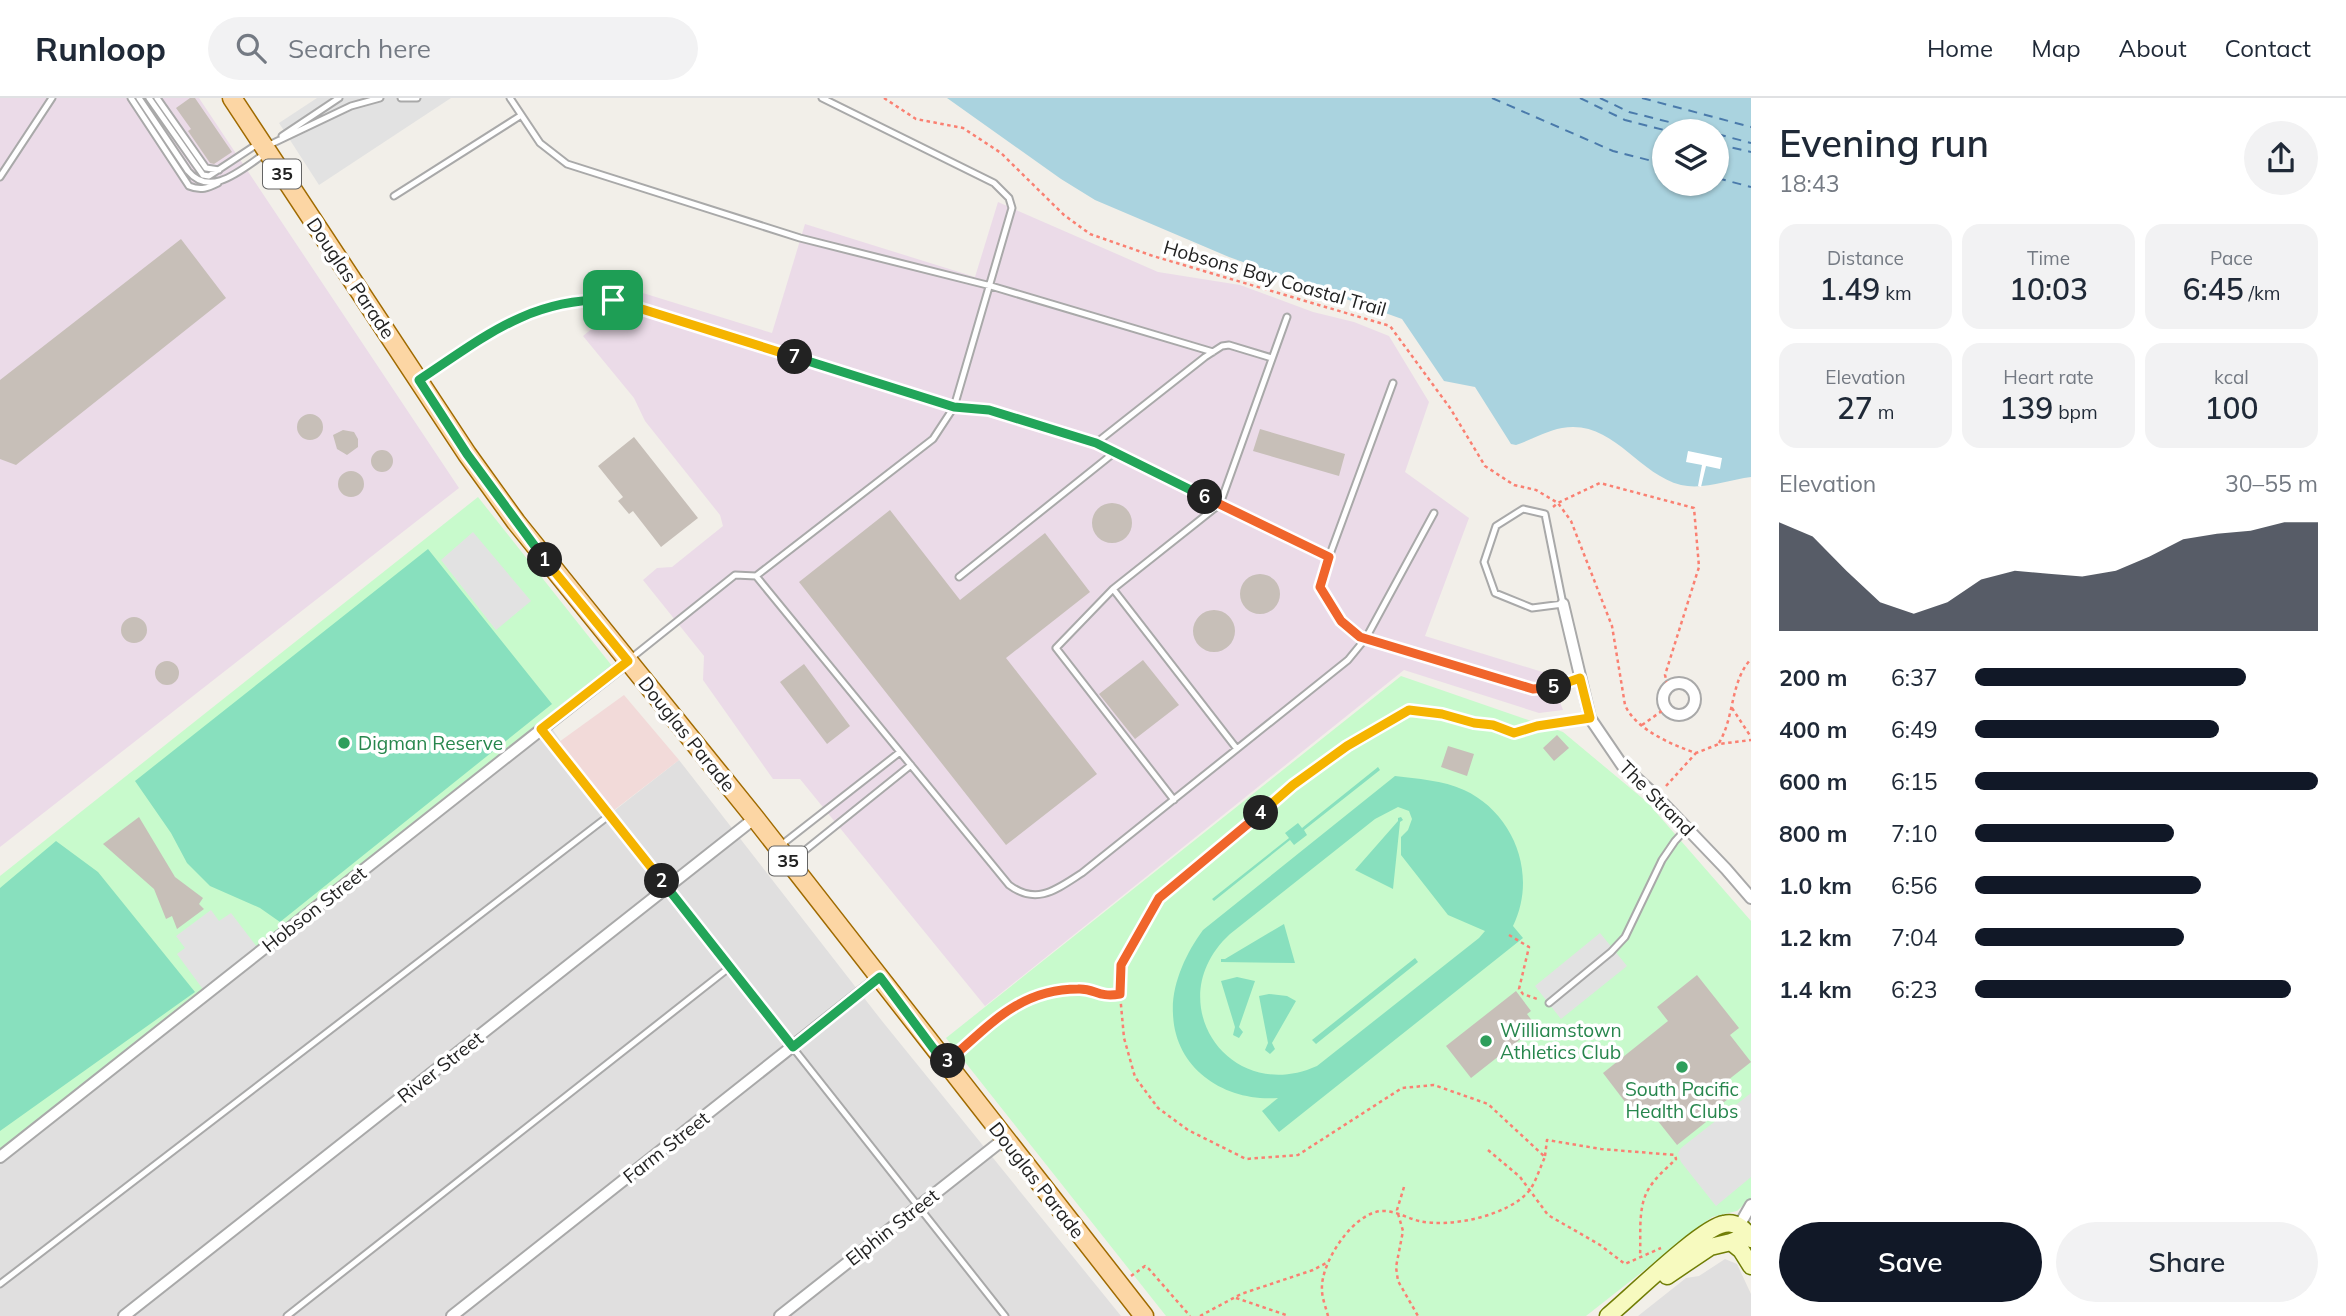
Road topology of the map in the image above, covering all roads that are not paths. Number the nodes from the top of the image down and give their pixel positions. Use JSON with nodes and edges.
{"nodes":[{"id":1,"x":52,"y":98,"type":"edge"},
{"id":2,"x":131,"y":98,"type":"edge"},
{"id":3,"x":139,"y":98,"type":"edge"},
{"id":4,"x":149,"y":98,"type":"edge"},
{"id":5,"x":157,"y":98,"type":"edge"},
{"id":6,"x":232,"y":98,"type":"edge"},
{"id":7,"x":339,"y":98,"type":"edge"},
{"id":8,"x":380,"y":98,"type":"edge"},
{"id":9,"x":401,"y":98,"type":"edge"},
{"id":10,"x":417,"y":98,"type":"edge"},
{"id":11,"x":510,"y":98,"type":"edge"},
{"id":12,"x":822,"y":98,"type":"edge"},
{"id":13,"x":520,"y":116,"type":"junction"},
{"id":14,"x":264,"y":147,"type":"junction"},
{"id":15,"x":219,"y":170,"type":"junction"},
{"id":16,"x":0,"y":177,"type":"edge"},
{"id":17,"x":224,"y":180,"type":"junction"},
{"id":18,"x":394,"y":196,"type":"dead end"},
{"id":19,"x":991,"y":286,"type":"junction"},
{"id":20,"x":1287,"y":317,"type":"dead end"},
{"id":21,"x":1213,"y":352,"type":"junction"},
{"id":22,"x":1272,"y":358,"type":"junction"},
{"id":23,"x":419,"y":380,"type":"junction"},
{"id":24,"x":1393,"y":383,"type":"dead end"},
{"id":25,"x":954,"y":407,"type":"junction"},
{"id":26,"x":1096,"y":443,"type":"junction"},
{"id":27,"x":1115,"y":452,"type":"junction"},
{"id":28,"x":1220,"y":504,"type":"junction"},
{"id":29,"x":1434,"y":513,"type":"dead end"},
{"id":30,"x":1329,"y":557,"type":"junction"},
{"id":31,"x":756,"y":576,"type":"junction"},
{"id":32,"x":959,"y":577,"type":"dead end"},
{"id":33,"x":1113,"y":589,"type":"junction"},
{"id":34,"x":1563,"y":604,"type":"junction"},
{"id":35,"x":1366,"y":638,"type":"junction"},
{"id":36,"x":628,"y":661,"type":"junction"},
{"id":37,"x":1580,"y":678,"type":"junction"},
{"id":38,"x":1665,"y":708,"type":"joint"},
{"id":39,"x":541,"y":729,"type":"junction"},
{"id":40,"x":1237,"y":749,"type":"junction"},
{"id":41,"x":900,"y":752,"type":"junction"},
{"id":42,"x":911,"y":765,"type":"junction"},
{"id":43,"x":1174,"y":800,"type":"junction"},
{"id":44,"x":611,"y":814,"type":"junction"},
{"id":45,"x":755,"y":818,"type":"junction"},
{"id":46,"x":1687,"y":828,"type":"junction"},
{"id":47,"x":777,"y":848,"type":"junction"},
{"id":48,"x":790,"y":863,"type":"junction"},
{"id":49,"x":667,"y":888,"type":"junction"},
{"id":50,"x":1751,"y":898,"type":"edge"},
{"id":51,"x":730,"y":967,"type":"junction"},
{"id":52,"x":880,"y":977,"type":"junction"},
{"id":53,"x":1549,"y":1003,"type":"road end"},
{"id":54,"x":793,"y":1047,"type":"junction"},
{"id":55,"x":1004,"y":1139,"type":"junction"},
{"id":56,"x":0,"y":1157,"type":"edge"},
{"id":57,"x":1751,"y":1205,"type":"edge"},
{"id":58,"x":919,"y":1206,"type":"junction"},
{"id":59,"x":1747,"y":1232,"type":"edge"},
{"id":60,"x":1731,"y":1242,"type":"junction"},
{"id":61,"x":1751,"y":1266,"type":"edge"},
{"id":62,"x":0,"y":1284,"type":"edge"},
{"id":63,"x":1623,"y":1304,"type":"junction"},
{"id":64,"x":124,"y":1316,"type":"edge"},
{"id":65,"x":287,"y":1316,"type":"edge"},
{"id":66,"x":452,"y":1316,"type":"edge"},
{"id":67,"x":780,"y":1316,"type":"edge"},
{"id":68,"x":1005,"y":1316,"type":"edge"},
{"id":69,"x":1144,"y":1316,"type":"edge"},
{"id":70,"x":1608,"y":1316,"type":"edge"}],
"edges":[{"from":1,"to":16,"type":"lane"},
{"from":2,"to":17,"type":"lane"},
{"from":3,"to":17,"type":"lane"},
{"from":4,"to":15,"type":"lane"},
{"from":5,"to":15,"type":"lane"},
{"from":6,"to":14,"type":"main road","name":"Douglas Parade","number":"35"},
{"from":7,"to":14,"type":"lane"},
{"from":8,"to":14,"type":"lane"},
{"from":9,"to":10,"type":"lane"},
{"from":11,"to":13,"type":"lane"},
{"from":12,"to":19,"type":"lane"},
{"from":13,"to":18,"type":"lane"},
{"from":13,"to":19,"type":"lane"},
{"from":14,"to":15,"type":"lane"},
{"from":14,"to":17,"type":"lane"},
{"from":14,"to":23,"type":"main road","name":"Douglas Parade","number":"35"},
{"from":19,"to":21,"type":"lane"},
{"from":19,"to":25,"type":"lane"},
{"from":20,"to":22,"type":"lane"},
{"from":21,"to":22,"type":"lane"},
{"from":21,"to":26,"type":"lane"},
{"from":22,"to":28,"type":"lane"},
{"from":23,"to":25,"type":"lane"},
{"from":23,"to":36,"type":"main road","name":"Douglas Parade","number":"35"},
{"from":24,"to":30,"type":"lane"},
{"from":25,"to":26,"type":"lane"},
{"from":25,"to":31,"type":"lane"},
{"from":26,"to":27,"type":"lane"},
{"from":27,"to":28,"type":"lane"},
{"from":27,"to":32,"type":"lane"},
{"from":28,"to":30,"type":"lane"},
{"from":28,"to":33,"type":"lane"},
{"from":29,"to":35,"type":"lane"},
{"from":30,"to":35,"type":"lane"},
{"from":31,"to":36,"type":"lane"},
{"from":31,"to":41,"type":"lane"},
{"from":33,"to":40,"type":"lane"},
{"from":33,"to":43,"type":"lane"},
{"from":34,"to":34,"type":"lane"},
{"from":34,"to":37,"type":"street","name":"The Strand"},
{"from":35,"to":37,"type":"lane"},
{"from":35,"to":40,"type":"lane"},
{"from":36,"to":39,"type":"street","name":"Hobson Street"},
{"from":36,"to":45,"type":"main road","name":"Douglas Parade","number":"35"},
{"from":37,"to":46,"type":"street","name":"The Strand"},
{"from":38,"to":38,"type":"street"},
{"from":39,"to":44,"type":"lane"},
{"from":39,"to":56,"type":"street","name":"Hobson Street"},
{"from":40,"to":43,"type":"lane"},
{"from":41,"to":42,"type":"lane"},
{"from":41,"to":47,"type":"lane"},
{"from":42,"to":43,"type":"lane"},
{"from":42,"to":48,"type":"lane"},
{"from":44,"to":49,"type":"lane"},
{"from":44,"to":62,"type":"lane"},
{"from":45,"to":47,"type":"main road","name":"Douglas Parade","number":"35"},
{"from":45,"to":49,"type":"street","name":"River Street"},
{"from":46,"to":50,"type":"street","name":"The Strand"},
{"from":46,"to":53,"type":"lane"},
{"from":47,"to":48,"type":"main road","name":"Douglas Parade","number":"35"},
{"from":48,"to":52,"type":"main road","name":"Douglas Parade","number":"35"},
{"from":49,"to":51,"type":"lane"},
{"from":49,"to":64,"type":"street","name":"River Street"},
{"from":51,"to":54,"type":"lane"},
{"from":51,"to":65,"type":"lane"},
{"from":52,"to":54,"type":"street","name":"Farm Street"},
{"from":52,"to":55,"type":"main road","name":"Douglas Parade","number":"35"},
{"from":54,"to":58,"type":"lane"},
{"from":54,"to":66,"type":"street","name":"Farm Street"},
{"from":55,"to":58,"type":"street","name":"Elphin Street"},
{"from":55,"to":69,"type":"main road","name":"Douglas Parade","number":"35"},
{"from":57,"to":59,"type":"street"},
{"from":58,"to":67,"type":"street","name":"Elphin Street"},
{"from":58,"to":68,"type":"lane"},
{"from":59,"to":60,"type":"street"},
{"from":59,"to":63,"type":"street"},
{"from":60,"to":61,"type":"street"},
{"from":60,"to":63,"type":"street"},
{"from":63,"to":70,"type":"street"}]}
